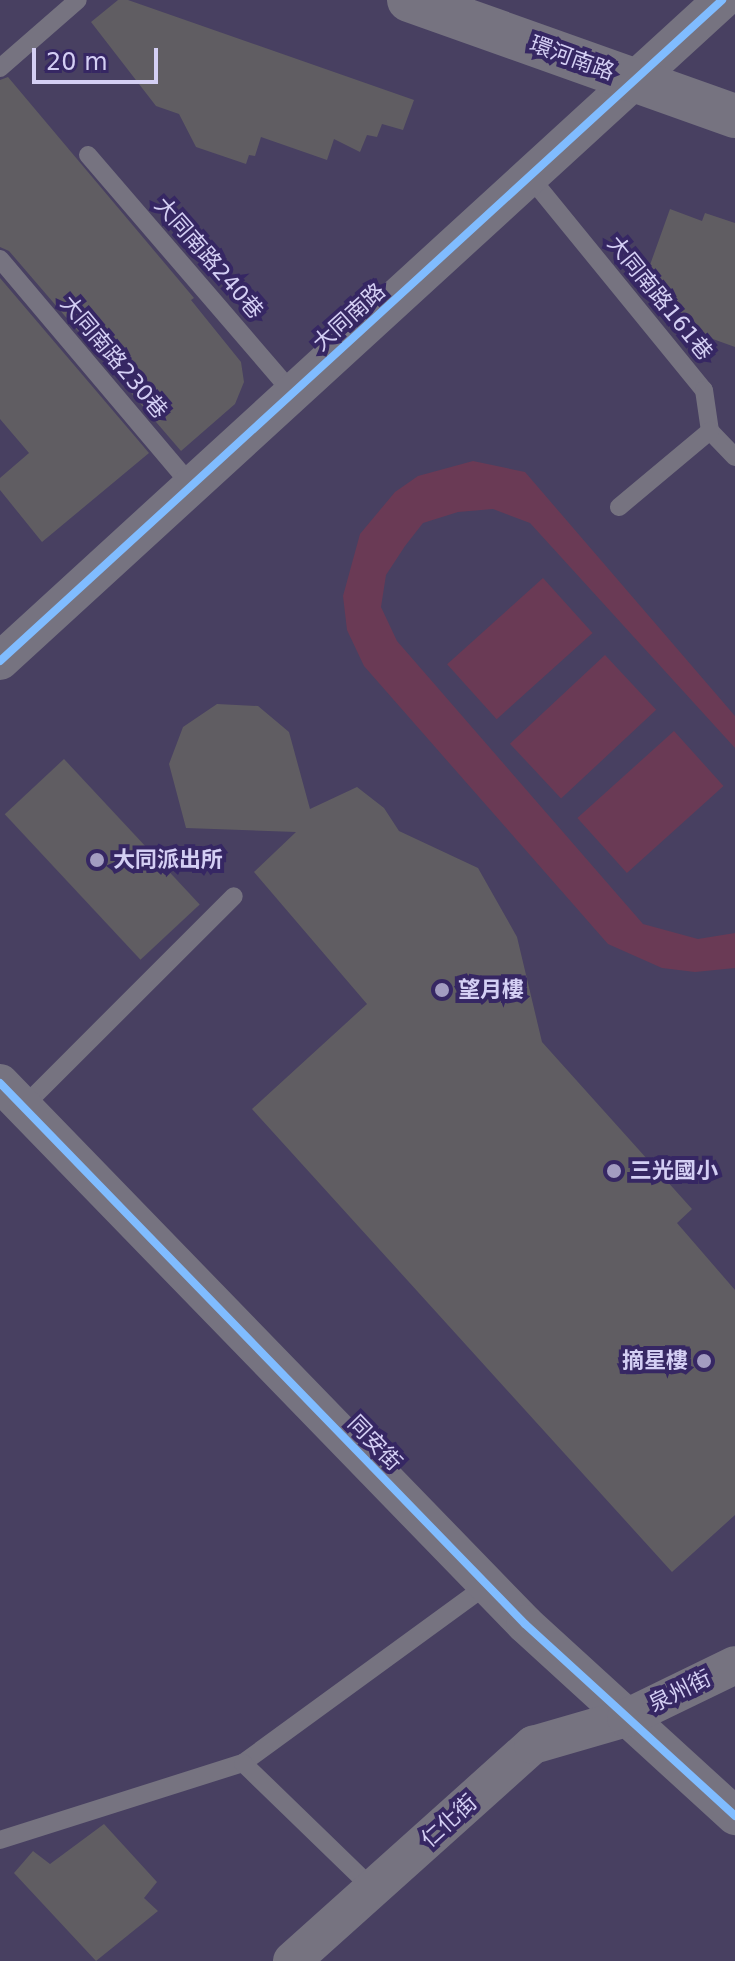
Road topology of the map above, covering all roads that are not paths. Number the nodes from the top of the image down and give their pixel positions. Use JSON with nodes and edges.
{"nodes":[{"id":1,"x":78,"y":0,"type":"edge"},
{"id":2,"x":409,"y":0,"type":"edge"},
{"id":3,"x":722,"y":0,"type":"edge"},
{"id":4,"x":0,"y":68,"type":"edge"},
{"id":5,"x":634,"y":80,"type":"junction"},
{"id":6,"x":735,"y":116,"type":"edge"},
{"id":7,"x":88,"y":155,"type":"dead end"},
{"id":8,"x":530,"y":177,"type":"junction"},
{"id":9,"x":0,"y":259,"type":"edge"},
{"id":10,"x":293,"y":393,"type":"junction"},
{"id":11,"x":710,"y":431,"type":"junction"},
{"id":12,"x":735,"y":457,"type":"edge"},
{"id":13,"x":192,"y":486,"type":"junction"},
{"id":14,"x":619,"y":507,"type":"dead end"},
{"id":15,"x":5,"y":646,"type":"edge"},
{"id":16,"x":234,"y":896,"type":"dead end"},
{"id":17,"x":12,"y":1095,"type":"edge"},
{"id":18,"x":487,"y":1585,"type":"junction"},
{"id":19,"x":735,"y":1665,"type":"edge"},
{"id":20,"x":626,"y":1718,"type":"junction"},
{"id":21,"x":243,"y":1763,"type":"junction"},
{"id":22,"x":735,"y":1816,"type":"edge"},
{"id":23,"x":0,"y":1840,"type":"edge"},
{"id":24,"x":373,"y":1889,"type":"junction"},
{"id":25,"x":292,"y":1961,"type":"edge"}],
"edges":[{"from":1,"to":4,"type":"lane"},
{"from":2,"to":5,"type":"street","name":"環河南路"},
{"from":3,"to":5,"type":"street","name":"大同南路"},
{"from":5,"to":6,"type":"street","name":"環河南路"},
{"from":5,"to":8,"type":"street","name":"大同南路"},
{"from":7,"to":10,"type":"lane","name":"大同南路240巷"},
{"from":8,"to":10,"type":"street","name":"大同南路"},
{"from":8,"to":11,"type":"lane","name":"大同南路161巷"},
{"from":9,"to":13,"type":"lane","name":"大同南路230巷"},
{"from":10,"to":13,"type":"street","name":"大同南路"},
{"from":11,"to":12,"type":"lane"},
{"from":11,"to":14,"type":"lane"},
{"from":13,"to":15,"type":"street","name":"大同南路"},
{"from":16,"to":17,"type":"lane"},
{"from":17,"to":18,"type":"street","name":"同安街"},
{"from":18,"to":20,"type":"street","name":"同安街"},
{"from":18,"to":21,"type":"lane"},
{"from":19,"to":20,"type":"street","name":"泉州街"},
{"from":20,"to":22,"type":"street","name":"同安街"},
{"from":20,"to":24,"type":"street","name":"仁化街"},
{"from":21,"to":23,"type":"lane"},
{"from":21,"to":24,"type":"lane"},
{"from":24,"to":25,"type":"street","name":"仁化街"}]}
